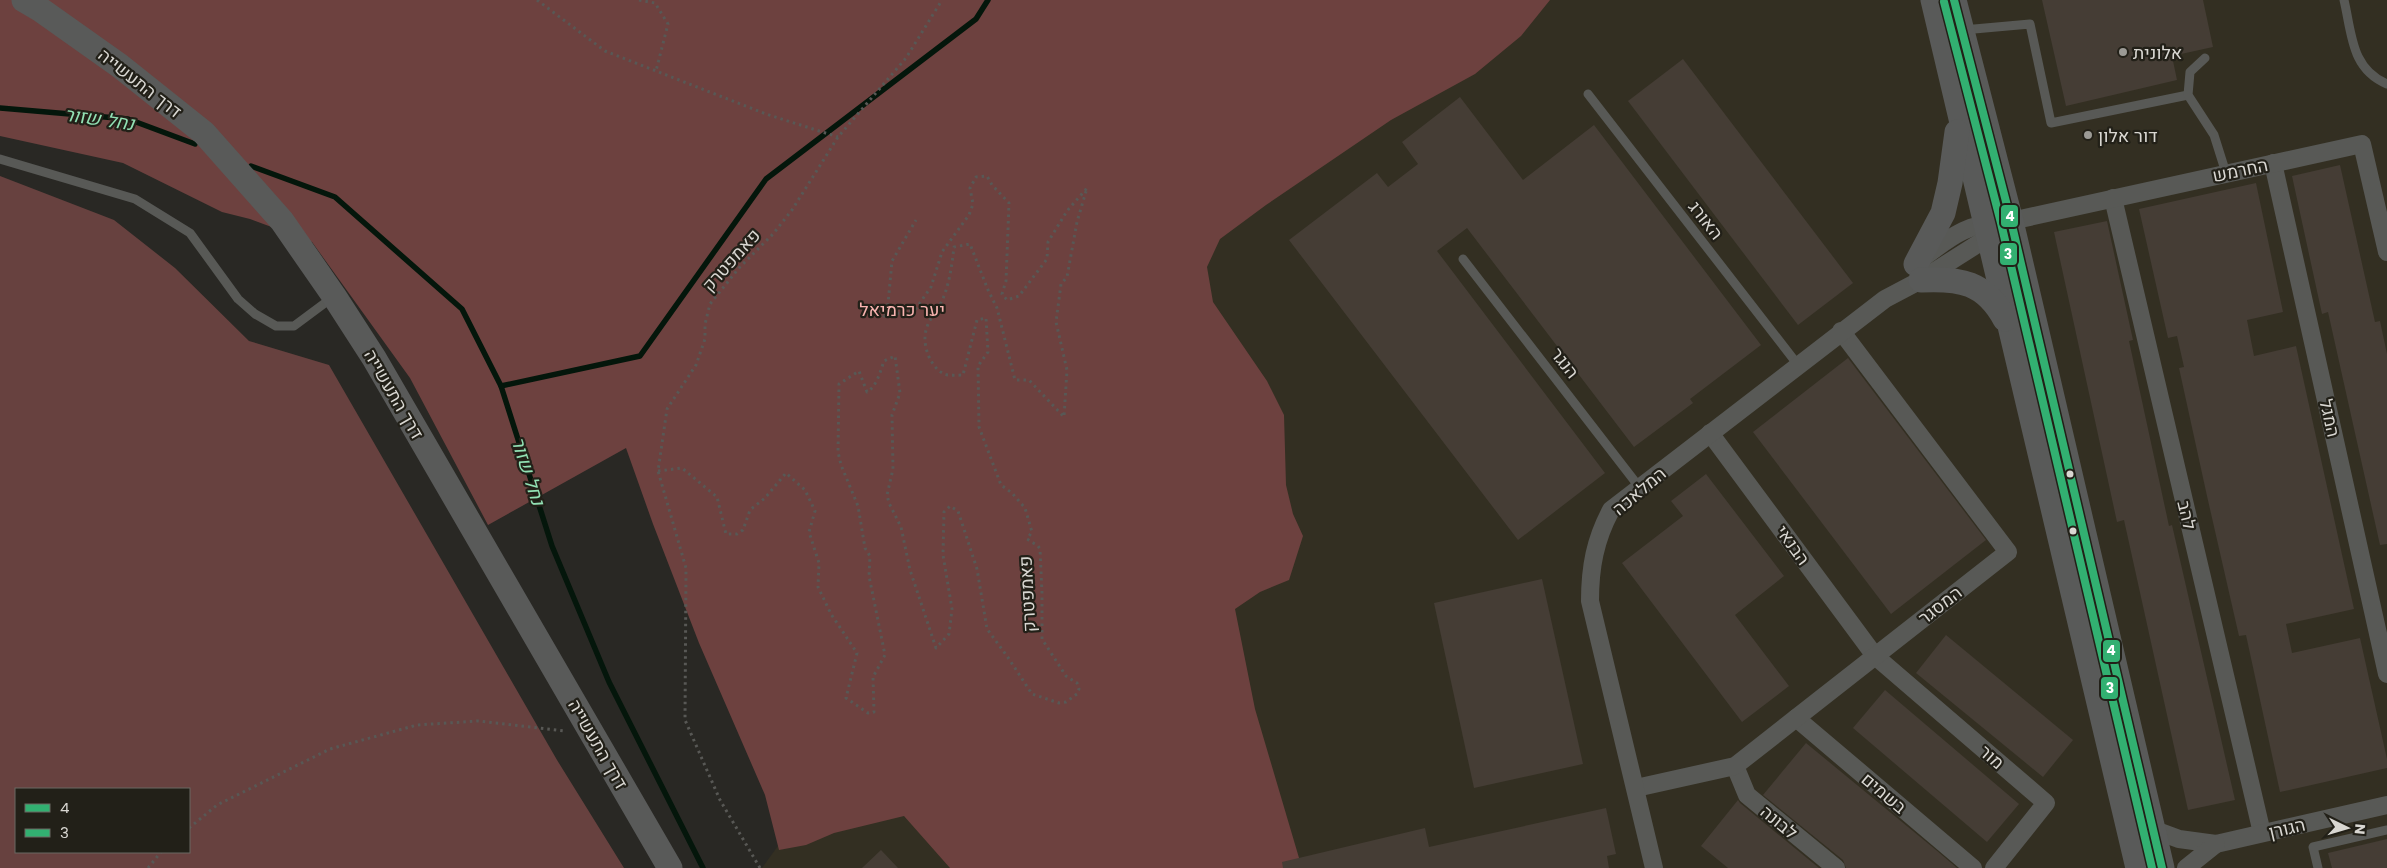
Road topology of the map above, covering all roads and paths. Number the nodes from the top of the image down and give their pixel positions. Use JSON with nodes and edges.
{"nodes":[{"id":1,"x":24,"y":0,"type":"edge"},
{"id":2,"x":537,"y":0,"type":"edge"},
{"id":3,"x":638,"y":0,"type":"edge"},
{"id":4,"x":942,"y":0,"type":"edge"},
{"id":5,"x":1933,"y":0,"type":"edge"},
{"id":6,"x":1954,"y":0,"type":"edge"},
{"id":7,"x":2344,"y":0,"type":"edge"},
{"id":8,"x":1961,"y":30,"type":"junction"},
{"id":9,"x":2204,"y":58,"type":"dead end"},
{"id":10,"x":656,"y":71,"type":"junction"},
{"id":11,"x":2387,"y":84,"type":"edge"},
{"id":12,"x":1588,"y":94,"type":"dead end"},
{"id":13,"x":2188,"y":95,"type":"junction"},
{"id":14,"x":1958,"y":109,"type":"junction"},
{"id":15,"x":838,"y":137,"type":"junction"},
{"id":16,"x":0,"y":159,"type":"edge"},
{"id":17,"x":2272,"y":163,"type":"junction"},
{"id":18,"x":2226,"y":173,"type":"junction"},
{"id":19,"x":2112,"y":198,"type":"junction"},
{"id":20,"x":916,"y":220,"type":"dead end"},
{"id":21,"x":2011,"y":221,"type":"junction"},
{"id":22,"x":1987,"y":230,"type":"junction"},
{"id":23,"x":2387,"y":252,"type":"edge"},
{"id":24,"x":1464,"y":259,"type":"dead end"},
{"id":25,"x":1919,"y":272,"type":"junction"},
{"id":26,"x":334,"y":296,"type":"junction"},
{"id":27,"x":2011,"y":328,"type":"junction"},
{"id":28,"x":1841,"y":332,"type":"junction"},
{"id":29,"x":1798,"y":365,"type":"junction"},
{"id":30,"x":1710,"y":433,"type":"junction"},
{"id":31,"x":658,"y":471,"type":"junction"},
{"id":32,"x":1640,"y":488,"type":"junction"},
{"id":33,"x":1875,"y":656,"type":"junction"},
{"id":34,"x":2387,"y":674,"type":"edge"},
{"id":35,"x":1796,"y":718,"type":"junction"},
{"id":36,"x":592,"y":734,"type":"junction"},
{"id":37,"x":1735,"y":766,"type":"junction"},
{"id":38,"x":1636,"y":788,"type":"junction"},
{"id":39,"x":2387,"y":805,"type":"edge"},
{"id":40,"x":190,"y":827,"type":"edge"},
{"id":41,"x":2152,"y":829,"type":"junction"},
{"id":42,"x":2387,"y":830,"type":"edge"},
{"id":43,"x":2262,"y":833,"type":"junction"},
{"id":44,"x":2216,"y":844,"type":"junction"},
{"id":45,"x":160,"y":853,"type":"edge"},
{"id":46,"x":2190,"y":866,"type":"edge"},
{"id":47,"x":148,"y":868,"type":"edge"},
{"id":48,"x":670,"y":868,"type":"edge"},
{"id":49,"x":760,"y":868,"type":"edge"},
{"id":50,"x":1654,"y":868,"type":"edge"},
{"id":51,"x":1836,"y":868,"type":"edge"},
{"id":52,"x":1973,"y":868,"type":"edge"},
{"id":53,"x":1994,"y":868,"type":"edge"},
{"id":54,"x":2138,"y":868,"type":"edge"},
{"id":55,"x":2162,"y":868,"type":"edge"},
{"id":56,"x":2318,"y":868,"type":"edge"}],
"edges":[{"from":1,"to":26,"type":"street","name":"דרך התעשייה"},
{"from":2,"to":10,"type":"path"},
{"from":3,"to":10,"type":"path"},
{"from":4,"to":15,"type":"path","name":"פאמפטרק"},
{"from":5,"to":14,"type":"street"},
{"from":6,"to":8,"type":"street"},
{"from":7,"to":11,"type":"lane"},
{"from":8,"to":13,"type":"lane"},
{"from":8,"to":21,"type":"street"},
{"from":9,"to":13,"type":"lane"},
{"from":10,"to":15,"type":"path"},
{"from":12,"to":29,"type":"lane","name":"האורג"},
{"from":13,"to":18,"type":"lane"},
{"from":14,"to":22,"type":"street"},
{"from":14,"to":25,"type":"street"},
{"from":15,"to":31,"type":"path","name":"פאמפטרק"},
{"from":16,"to":26,"type":"lane"},
{"from":17,"to":18,"type":"street","name":"החרמש"},
{"from":17,"to":23,"type":"street","name":"החרמש"},
{"from":17,"to":34,"type":"street","name":"המגל"},
{"from":18,"to":19,"type":"street","name":"החרמש"},
{"from":19,"to":21,"type":"street","name":"החרמש"},
{"from":19,"to":43,"type":"street","name":"להב"},
{"from":20,"to":31,"type":"path","name":"פאמפטרק"},
{"from":21,"to":22,"type":"street","name":"המלאכה"},
{"from":21,"to":41,"type":"street"},
{"from":22,"to":25,"type":"street","name":"המלאכה"},
{"from":22,"to":27,"type":"street"},
{"from":24,"to":32,"type":"lane","name":"הנגר"},
{"from":25,"to":27,"type":"street"},
{"from":25,"to":28,"type":"street","name":"המלאכה"},
{"from":26,"to":36,"type":"street","name":"דרך התעשייה"},
{"from":27,"to":54,"type":"street"},
{"from":28,"to":29,"type":"street","name":"המלאכה"},
{"from":28,"to":33,"type":"street","name":"המסגר"},
{"from":29,"to":30,"type":"street","name":"המלאכה"},
{"from":30,"to":32,"type":"street","name":"המלאכה"},
{"from":30,"to":33,"type":"street","name":"הבנאי"},
{"from":31,"to":49,"type":"path","name":"פאמפטרק"},
{"from":32,"to":38,"type":"street","name":"המלאכה"},
{"from":33,"to":35,"type":"street","name":"המסגר"},
{"from":33,"to":53,"type":"street","name":"מור"},
{"from":35,"to":37,"type":"street","name":"המסגר"},
{"from":35,"to":52,"type":"street","name":"בשמים"},
{"from":36,"to":40,"type":"path"},
{"from":36,"to":48,"type":"street","name":"דרך התעשייה"},
{"from":37,"to":38,"type":"street","name":"המסגר"},
{"from":37,"to":51,"type":"street","name":"לבונה"},
{"from":38,"to":50,"type":"street","name":"המלאכה"},
{"from":39,"to":43,"type":"street","name":"הגורן"},
{"from":41,"to":44,"type":"street","name":"הגורן"},
{"from":41,"to":55,"type":"street"},
{"from":42,"to":56,"type":"lane"},
{"from":43,"to":44,"type":"street","name":"הגורן"},
{"from":44,"to":46,"type":"street","name":"הגורן"},
{"from":45,"to":47,"type":"path"}]}
